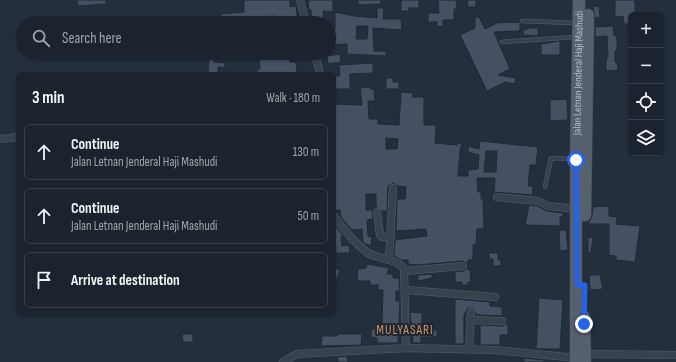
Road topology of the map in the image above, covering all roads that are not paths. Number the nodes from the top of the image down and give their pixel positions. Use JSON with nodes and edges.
{"nodes":[{"id":1,"x":300,"y":0,"type":"edge"},
{"id":2,"x":579,"y":0,"type":"edge"},
{"id":3,"x":588,"y":0,"type":"edge"},
{"id":4,"x":304,"y":16,"type":"edge"},
{"id":5,"x":522,"y":20,"type":"dead end"},
{"id":6,"x":579,"y":23,"type":"junction"},
{"id":7,"x":502,"y":42,"type":"dead end"},
{"id":8,"x":582,"y":44,"type":"junction"},
{"id":9,"x":317,"y":60,"type":"edge"},
{"id":10,"x":320,"y":72,"type":"edge"},
{"id":11,"x":16,"y":137,"type":"edge"},
{"id":12,"x":0,"y":139,"type":"edge"},
{"id":13,"x":576,"y":160,"type":"junction"},
{"id":14,"x":545,"y":187,"type":"dead end"},
{"id":15,"x":393,"y":188,"type":"dead end"},
{"id":16,"x":497,"y":198,"type":"dead end"},
{"id":17,"x":578,"y":209,"type":"junction"},
{"id":18,"x":377,"y":212,"type":"dead end"},
{"id":19,"x":336,"y":219,"type":"edge"},
{"id":20,"x":391,"y":237,"type":"junction"},
{"id":21,"x":390,"y":260,"type":"junction"},
{"id":22,"x":463,"y":266,"type":"dead end"},
{"id":23,"x":405,"y":271,"type":"junction"},
{"id":24,"x":581,"y":285,"type":"junction"},
{"id":25,"x":406,"y":290,"type":"junction"},
{"id":26,"x":495,"y":296,"type":"dead end"},
{"id":27,"x":471,"y":312,"type":"dead end"},
{"id":28,"x":470,"y":320,"type":"junction"},
{"id":29,"x":502,"y":321,"type":"dead end"},
{"id":30,"x":406,"y":348,"type":"junction"},
{"id":31,"x":469,"y":349,"type":"junction"},
{"id":32,"x":676,"y":355,"type":"edge"},
{"id":33,"x":580,"y":359,"type":"edge"},
{"id":34,"x":283,"y":362,"type":"edge"}],
"edges":[{"from":1,"to":4,"type":"street"},
{"from":2,"to":6,"type":"main road","name":"Jalan Letnan Jenderal Haji Mashudi"},
{"from":3,"to":8,"type":"main road","name":"Jalan Letnan Jenderal Haji Mashudi"},
{"from":5,"to":6,"type":"lane"},
{"from":6,"to":8,"type":"main road","name":"Jalan Letnan Jenderal Haji Mashudi"},
{"from":7,"to":8,"type":"lane"},
{"from":8,"to":13,"type":"main road","name":"Jalan Letnan Jenderal Haji Mashudi"},
{"from":8,"to":24,"type":"main road","name":"Jalan Letnan Jenderal Haji Mashudi"},
{"from":9,"to":10,"type":"street"},
{"from":11,"to":12,"type":"street"},
{"from":13,"to":14,"type":"lane"},
{"from":13,"to":17,"type":"main road","name":"Jalan Letnan Jenderal Haji Mashudi"},
{"from":15,"to":20,"type":"street"},
{"from":16,"to":17,"type":"street"},
{"from":17,"to":24,"type":"main road","name":"Jalan Letnan Jenderal Haji Mashudi"},
{"from":18,"to":20,"type":"street"},
{"from":19,"to":21,"type":"street"},
{"from":20,"to":21,"type":"street"},
{"from":21,"to":23,"type":"street"},
{"from":22,"to":23,"type":"street"},
{"from":23,"to":25,"type":"street"},
{"from":24,"to":33,"type":"main road","name":"Jalan Letnan Jenderal Haji Mashudi"},
{"from":25,"to":26,"type":"street"},
{"from":25,"to":30,"type":"street"},
{"from":27,"to":28,"type":"street"},
{"from":28,"to":29,"type":"street"},
{"from":28,"to":31,"type":"street"},
{"from":30,"to":31,"type":"street"},
{"from":30,"to":34,"type":"street"},
{"from":31,"to":33,"type":"street"},
{"from":32,"to":33,"type":"street"}]}
